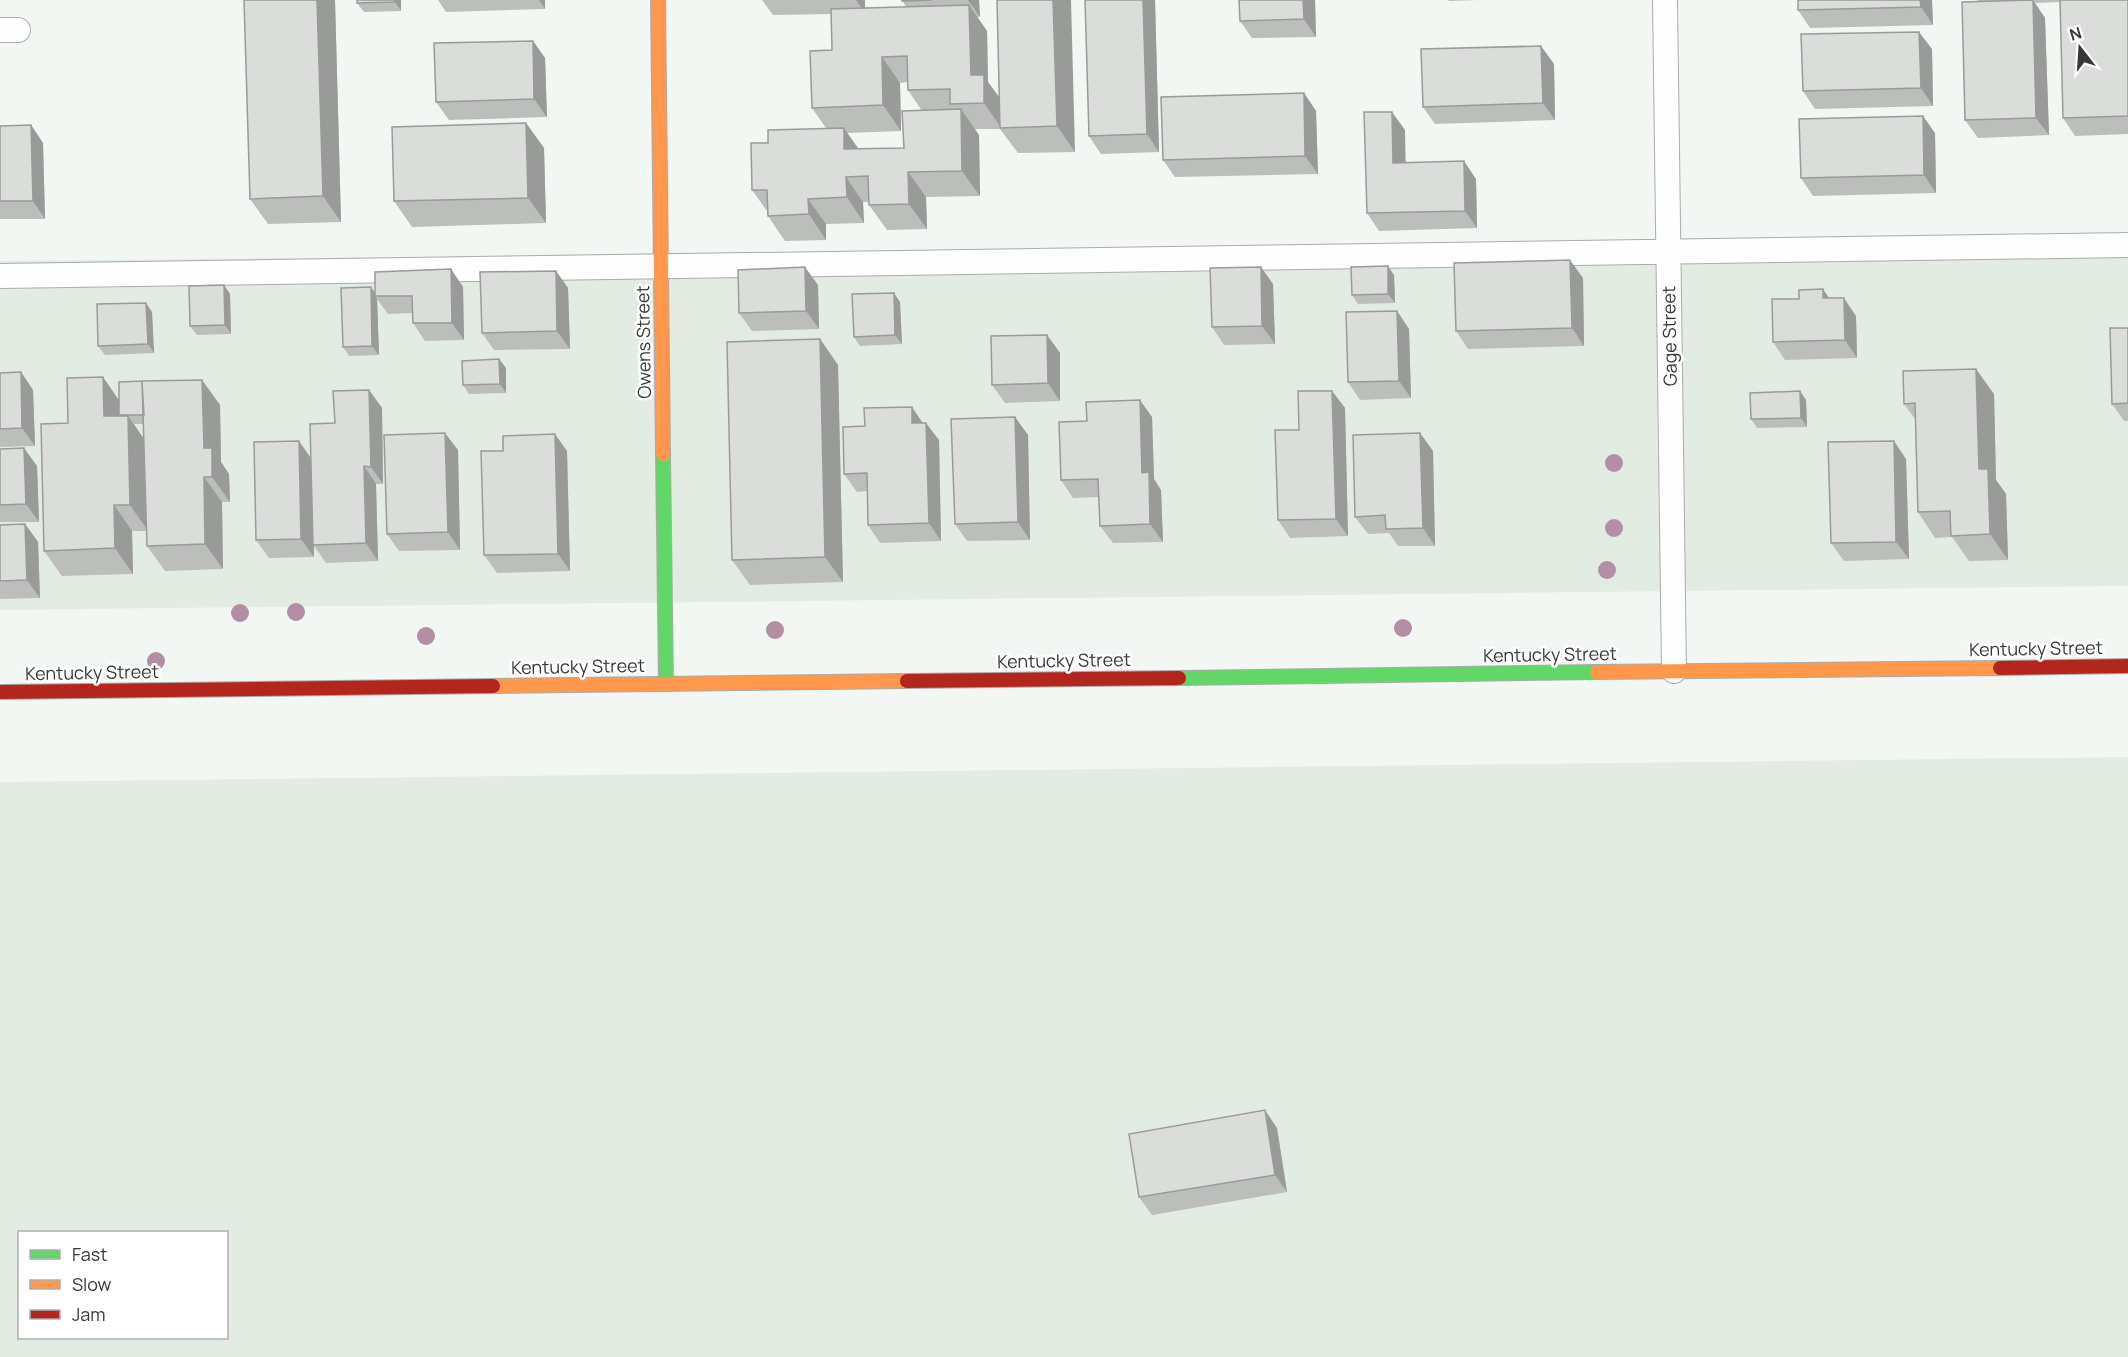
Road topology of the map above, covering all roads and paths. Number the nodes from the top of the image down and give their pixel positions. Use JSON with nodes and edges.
{"nodes":[{"id":1,"x":658,"y":0,"type":"edge"},
{"id":2,"x":1665,"y":0,"type":"edge"},
{"id":3,"x":2128,"y":245,"type":"edge"},
{"id":4,"x":1668,"y":252,"type":"junction"},
{"id":5,"x":661,"y":268,"type":"junction"},
{"id":6,"x":0,"y":276,"type":"edge"},
{"id":7,"x":2128,"y":666,"type":"edge"},
{"id":8,"x":1674,"y":671,"type":"junction"},
{"id":9,"x":666,"y":684,"type":"junction"},
{"id":10,"x":0,"y":692,"type":"edge"}],
"edges":[{"from":1,"to":5,"type":"street","name":"Owens Street"},
{"from":2,"to":4,"type":"lane","name":"Gage Street"},
{"from":3,"to":4,"type":"lane"},
{"from":4,"to":5,"type":"lane"},
{"from":4,"to":8,"type":"lane","name":"Gage Street"},
{"from":5,"to":6,"type":"lane"},
{"from":5,"to":9,"type":"street","name":"Owens Street"},
{"from":7,"to":8,"type":"street","name":"Kentucky Street"},
{"from":8,"to":9,"type":"street","name":"Kentucky Street"},
{"from":9,"to":10,"type":"street","name":"Kentucky Street"}]}
